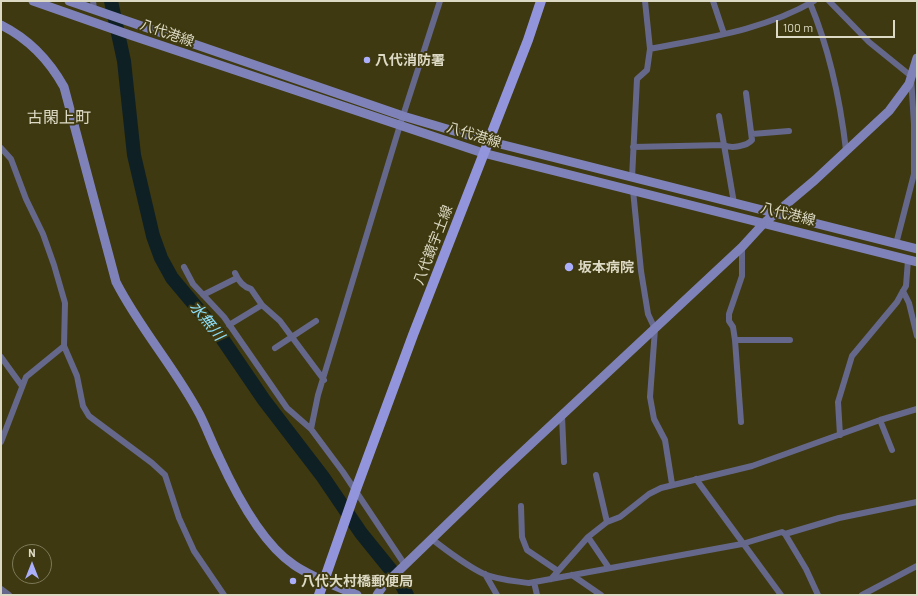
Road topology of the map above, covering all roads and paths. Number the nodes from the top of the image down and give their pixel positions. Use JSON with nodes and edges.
{"nodes":[{"id":1,"x":33,"y":1,"type":"edge"},
{"id":2,"x":70,"y":1,"type":"edge"},
{"id":3,"x":440,"y":1,"type":"edge"},
{"id":4,"x":541,"y":1,"type":"edge"},
{"id":5,"x":645,"y":1,"type":"edge"},
{"id":6,"x":713,"y":1,"type":"edge"},
{"id":7,"x":829,"y":1,"type":"edge"},
{"id":8,"x":812,"y":2,"type":"edge"},
{"id":9,"x":94,"y":5,"type":"edge"},
{"id":10,"x":1,"y":25,"type":"edge"},
{"id":11,"x":724,"y":34,"type":"junction"},
{"id":12,"x":650,"y":49,"type":"junction"},
{"id":13,"x":917,"y":58,"type":"edge"},
{"id":14,"x":911,"y":76,"type":"junction"},
{"id":15,"x":746,"y":93,"type":"dead end"},
{"id":16,"x":403,"y":116,"type":"junction"},
{"id":17,"x":719,"y":116,"type":"dead end"},
{"id":18,"x":400,"y":125,"type":"junction"},
{"id":19,"x":790,"y":132,"type":"dead end"},
{"id":20,"x":752,"y":134,"type":"junction"},
{"id":21,"x":488,"y":141,"type":"junction"},
{"id":22,"x":724,"y":145,"type":"junction"},
{"id":23,"x":633,"y":147,"type":"junction"},
{"id":24,"x":1,"y":148,"type":"edge"},
{"id":25,"x":846,"y":150,"type":"junction"},
{"id":26,"x":483,"y":153,"type":"junction"},
{"id":27,"x":632,"y":178,"type":"junction"},
{"id":28,"x":633,"y":190,"type":"junction"},
{"id":29,"x":734,"y":203,"type":"junction"},
{"id":30,"x":777,"y":213,"type":"junction"},
{"id":31,"x":764,"y":222,"type":"junction"},
{"id":32,"x":896,"y":244,"type":"junction"},
{"id":33,"x":742,"y":247,"type":"junction"},
{"id":34,"x":917,"y":250,"type":"edge"},
{"id":35,"x":908,"y":260,"type":"junction"},
{"id":36,"x":917,"y":262,"type":"edge"},
{"id":37,"x":184,"y":267,"type":"dead end"},
{"id":38,"x":903,"y":291,"type":"junction"},
{"id":39,"x":203,"y":295,"type":"junction"},
{"id":40,"x":262,"y":304,"type":"junction"},
{"id":41,"x":316,"y":321,"type":"dead end"},
{"id":42,"x":229,"y":325,"type":"junction"},
{"id":43,"x":654,"y":329,"type":"junction"},
{"id":44,"x":917,"y":336,"type":"edge"},
{"id":45,"x":292,"y":337,"type":"junction"},
{"id":46,"x":735,"y":340,"type":"junction"},
{"id":47,"x":790,"y":340,"type":"dead end"},
{"id":48,"x":64,"y":346,"type":"junction"},
{"id":49,"x":275,"y":348,"type":"dead end"},
{"id":50,"x":1,"y":357,"type":"edge"},
{"id":51,"x":324,"y":380,"type":"junction"},
{"id":52,"x":22,"y":386,"type":"junction"},
{"id":53,"x":917,"y":409,"type":"edge"},
{"id":54,"x":562,"y":416,"type":"junction"},
{"id":55,"x":880,"y":420,"type":"junction"},
{"id":56,"x":741,"y":422,"type":"dead end"},
{"id":57,"x":311,"y":429,"type":"junction"},
{"id":58,"x":840,"y":435,"type":"junction"},
{"id":59,"x":1,"y":442,"type":"edge"},
{"id":60,"x":892,"y":450,"type":"dead end"},
{"id":61,"x":564,"y":462,"type":"dead end"},
{"id":62,"x":596,"y":475,"type":"dead end"},
{"id":63,"x":696,"y":479,"type":"junction"},
{"id":64,"x":672,"y":484,"type":"junction"},
{"id":65,"x":354,"y":496,"type":"junction"},
{"id":66,"x":917,"y":502,"type":"edge"},
{"id":67,"x":521,"y":506,"type":"dead end"},
{"id":68,"x":607,"y":522,"type":"junction"},
{"id":69,"x":784,"y":534,"type":"junction"},
{"id":70,"x":588,"y":537,"type":"junction"},
{"id":71,"x":433,"y":540,"type":"junction"},
{"id":72,"x":742,"y":544,"type":"junction"},
{"id":73,"x":917,"y":566,"type":"edge"},
{"id":74,"x":403,"y":567,"type":"junction"},
{"id":75,"x":610,"y":568,"type":"junction"},
{"id":76,"x":558,"y":570,"type":"junction"},
{"id":77,"x":485,"y":574,"type":"junction"},
{"id":78,"x":572,"y":575,"type":"junction"},
{"id":79,"x":551,"y":579,"type":"junction"},
{"id":80,"x":325,"y":582,"type":"junction"},
{"id":81,"x":534,"y":582,"type":"junction"},
{"id":82,"x":1,"y":590,"type":"edge"},
{"id":83,"x":9,"y":595,"type":"edge"},
{"id":84,"x":224,"y":595,"type":"edge"},
{"id":85,"x":319,"y":595,"type":"edge"},
{"id":86,"x":357,"y":595,"type":"edge"},
{"id":87,"x":377,"y":595,"type":"edge"},
{"id":88,"x":497,"y":595,"type":"edge"},
{"id":89,"x":537,"y":595,"type":"edge"},
{"id":90,"x":601,"y":595,"type":"edge"},
{"id":91,"x":781,"y":595,"type":"edge"},
{"id":92,"x":818,"y":595,"type":"edge"},
{"id":93,"x":862,"y":595,"type":"edge"}],
"edges":[{"from":1,"to":18,"type":"main road","name":"八代港線"},
{"from":2,"to":9,"type":"main road","name":"八代港線"},
{"from":3,"to":16,"type":"street"},
{"from":4,"to":21,"type":"main road","name":"八代鏡宇土線"},
{"from":5,"to":12,"type":"street"},
{"from":6,"to":11,"type":"street"},
{"from":7,"to":14,"type":"street"},
{"from":8,"to":11,"type":"street"},
{"from":8,"to":25,"type":"street"},
{"from":9,"to":16,"type":"main road","name":"八代港線"},
{"from":10,"to":80,"type":"main road"},
{"from":11,"to":12,"type":"street"},
{"from":12,"to":23,"type":"street"},
{"from":13,"to":14,"type":"main road"},
{"from":14,"to":25,"type":"main road"},
{"from":14,"to":32,"type":"street"},
{"from":15,"to":20,"type":"street"},
{"from":16,"to":18,"type":"street"},
{"from":16,"to":21,"type":"main road","name":"八代港線"},
{"from":17,"to":22,"type":"street"},
{"from":18,"to":26,"type":"main road","name":"八代港線"},
{"from":18,"to":51,"type":"street"},
{"from":19,"to":20,"type":"street"},
{"from":20,"to":22,"type":"street"},
{"from":21,"to":26,"type":"main road","name":"八代鏡宇土線"},
{"from":21,"to":27,"type":"main road","name":"八代港線"},
{"from":22,"to":23,"type":"street"},
{"from":22,"to":29,"type":"street"},
{"from":23,"to":27,"type":"street"},
{"from":24,"to":48,"type":"street"},
{"from":25,"to":30,"type":"main road"},
{"from":26,"to":28,"type":"main road","name":"八代港線"},
{"from":26,"to":65,"type":"main road","name":"八代鏡宇土線"},
{"from":27,"to":29,"type":"main road","name":"八代港線"},
{"from":28,"to":31,"type":"main road","name":"八代港線"},
{"from":28,"to":43,"type":"street"},
{"from":29,"to":30,"type":"main road","name":"八代港線"},
{"from":30,"to":31,"type":"main road"},
{"from":30,"to":32,"type":"main road","name":"八代港線"},
{"from":31,"to":33,"type":"main road"},
{"from":31,"to":35,"type":"main road","name":"八代港線"},
{"from":32,"to":34,"type":"main road","name":"八代港線"},
{"from":33,"to":43,"type":"main road"},
{"from":33,"to":46,"type":"street"},
{"from":35,"to":36,"type":"main road","name":"八代港線"},
{"from":35,"to":38,"type":"street"},
{"from":37,"to":39,"type":"street"},
{"from":38,"to":44,"type":"street"},
{"from":38,"to":58,"type":"street"},
{"from":39,"to":40,"type":"street"},
{"from":39,"to":42,"type":"street"},
{"from":40,"to":42,"type":"street"},
{"from":40,"to":45,"type":"street"},
{"from":41,"to":45,"type":"street"},
{"from":42,"to":57,"type":"street"},
{"from":43,"to":54,"type":"main road"},
{"from":43,"to":64,"type":"street"},
{"from":45,"to":49,"type":"street"},
{"from":45,"to":51,"type":"street"},
{"from":46,"to":47,"type":"street"},
{"from":46,"to":56,"type":"street"},
{"from":48,"to":52,"type":"street"},
{"from":48,"to":84,"type":"street"},
{"from":50,"to":52,"type":"street"},
{"from":51,"to":57,"type":"street"},
{"from":52,"to":59,"type":"street"},
{"from":53,"to":55,"type":"street"},
{"from":54,"to":61,"type":"street"},
{"from":54,"to":71,"type":"main road"},
{"from":55,"to":58,"type":"street"},
{"from":55,"to":60,"type":"street"},
{"from":57,"to":65,"type":"street"},
{"from":58,"to":63,"type":"street"},
{"from":62,"to":68,"type":"street"},
{"from":63,"to":64,"type":"street"},
{"from":63,"to":72,"type":"street"},
{"from":64,"to":68,"type":"street"},
{"from":65,"to":74,"type":"street"},
{"from":65,"to":80,"type":"main road","name":"八代鏡宇土線"},
{"from":66,"to":69,"type":"street"},
{"from":67,"to":76,"type":"street"},
{"from":68,"to":70,"type":"street"},
{"from":69,"to":72,"type":"street"},
{"from":69,"to":92,"type":"street"},
{"from":70,"to":75,"type":"street"},
{"from":70,"to":76,"type":"street"},
{"from":71,"to":74,"type":"main road"},
{"from":71,"to":77,"type":"street"},
{"from":72,"to":75,"type":"street"},
{"from":72,"to":91,"type":"street"},
{"from":73,"to":93,"type":"street"},
{"from":74,"to":87,"type":"main road"},
{"from":75,"to":78,"type":"street"},
{"from":76,"to":79,"type":"street"},
{"from":77,"to":81,"type":"street"},
{"from":77,"to":88,"type":"street"},
{"from":78,"to":79,"type":"street"},
{"from":78,"to":90,"type":"street"},
{"from":79,"to":81,"type":"street"},
{"from":80,"to":85,"type":"main road"},
{"from":80,"to":86,"type":"main road"},
{"from":81,"to":89,"type":"street"},
{"from":82,"to":83,"type":"street"}]}
